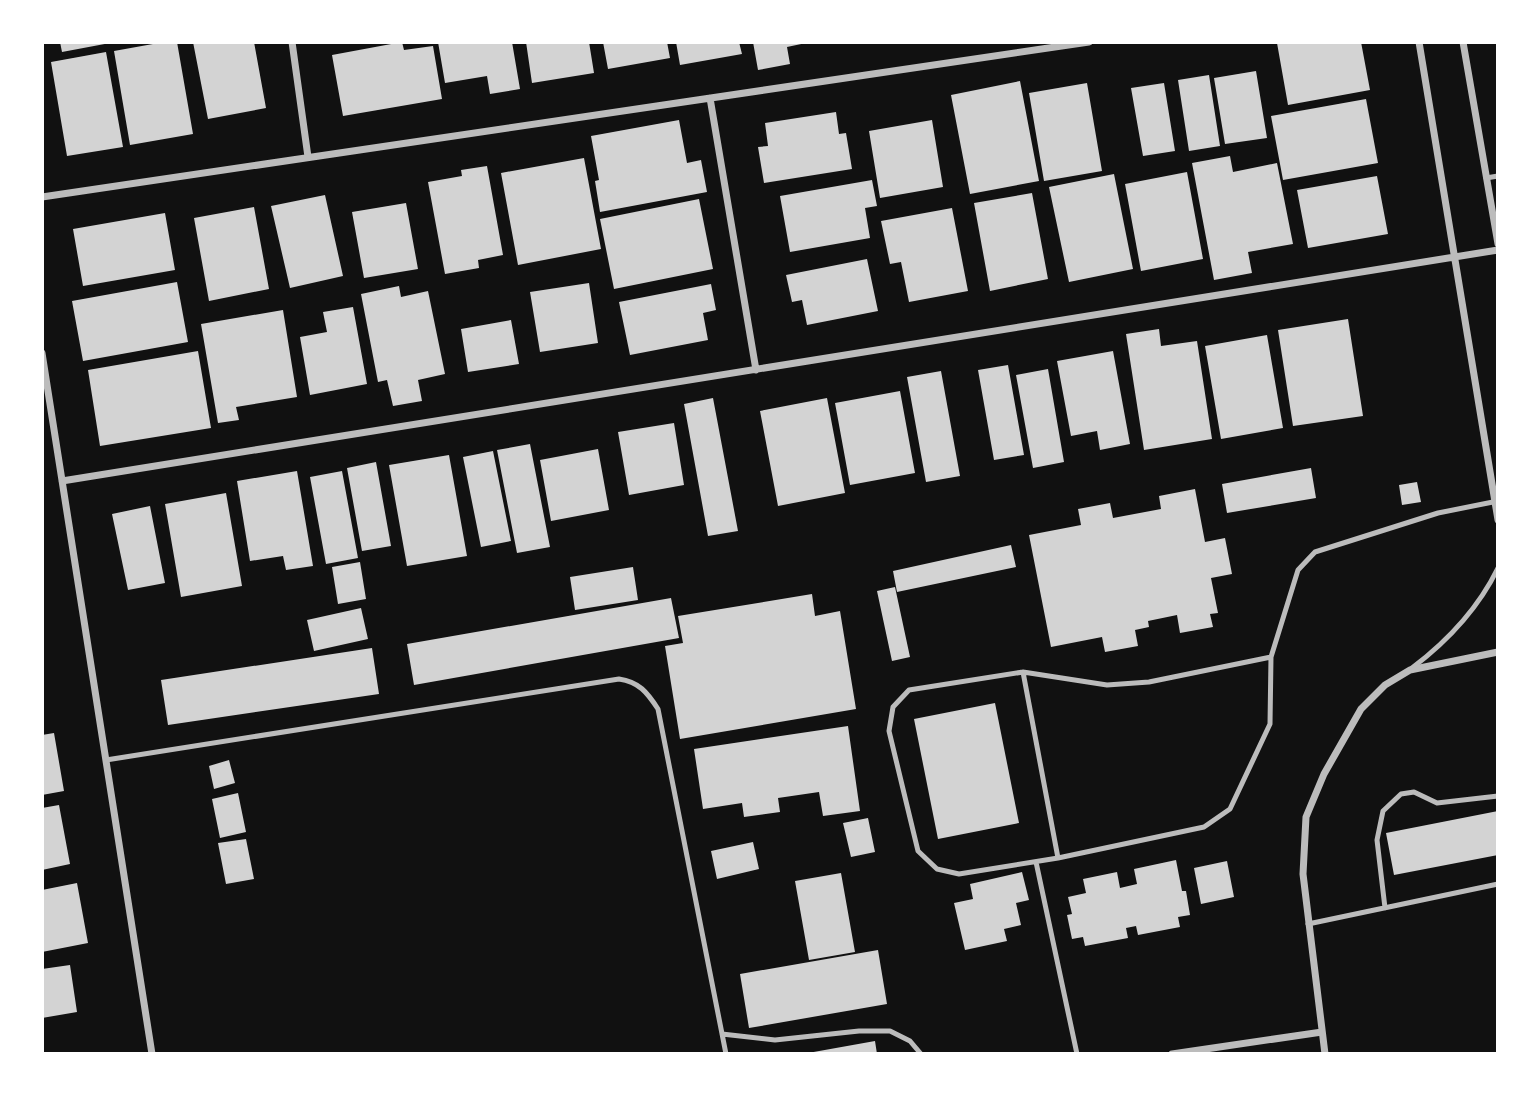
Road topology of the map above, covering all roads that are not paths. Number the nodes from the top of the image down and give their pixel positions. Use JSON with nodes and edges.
{"nodes":[{"id":1,"x":292,"y":42,"type":"edge"},
{"id":2,"x":1089,"y":42,"type":"edge"},
{"id":3,"x":1419,"y":42,"type":"edge"},
{"id":4,"x":1463,"y":42,"type":"edge"},
{"id":5,"x":1057,"y":44,"type":"edge"},
{"id":6,"x":710,"y":98,"type":"junction"},
{"id":7,"x":308,"y":158,"type":"junction"},
{"id":8,"x":1498,"y":176,"type":"edge"},
{"id":9,"x":1486,"y":178,"type":"junction"},
{"id":10,"x":42,"y":197,"type":"edge"},
{"id":11,"x":1498,"y":244,"type":"edge"},
{"id":12,"x":1498,"y":250,"type":"edge"},
{"id":13,"x":1454,"y":257,"type":"junction"},
{"id":14,"x":42,"y":353,"type":"edge"},
{"id":15,"x":756,"y":370,"type":"junction"},
{"id":16,"x":62,"y":481,"type":"junction"},
{"id":17,"x":1497,"y":501,"type":"edge"},
{"id":18,"x":1498,"y":520,"type":"edge"},
{"id":19,"x":1498,"y":568,"type":"edge"},
{"id":20,"x":1498,"y":652,"type":"edge"},
{"id":21,"x":1271,"y":657,"type":"junction"},
{"id":22,"x":1410,"y":670,"type":"junction"},
{"id":23,"x":1023,"y":672,"type":"junction"},
{"id":24,"x":106,"y":760,"type":"junction"},
{"id":25,"x":1498,"y":796,"type":"edge"},
{"id":26,"x":1058,"y":858,"type":"junction"},
{"id":27,"x":1036,"y":862,"type":"junction"},
{"id":28,"x":1498,"y":884,"type":"edge"},
{"id":29,"x":1385,"y":908,"type":"junction"},
{"id":30,"x":1308,"y":924,"type":"junction"},
{"id":31,"x":1322,"y":1032,"type":"junction"},
{"id":32,"x":722,"y":1034,"type":"junction"},
{"id":33,"x":152,"y":1054,"type":"edge"},
{"id":34,"x":726,"y":1054,"type":"edge"},
{"id":35,"x":921,"y":1054,"type":"edge"},
{"id":36,"x":1077,"y":1054,"type":"edge"},
{"id":37,"x":1172,"y":1054,"type":"edge"},
{"id":38,"x":1325,"y":1054,"type":"edge"}],
"edges":[{"from":1,"to":7,"type":"street"},
{"from":2,"to":5,"type":"street"},
{"from":3,"to":13,"type":"street"},
{"from":4,"to":9,"type":"street"},
{"from":5,"to":6,"type":"street"},
{"from":6,"to":7,"type":"street"},
{"from":6,"to":15,"type":"street"},
{"from":7,"to":10,"type":"street"},
{"from":8,"to":9,"type":"lane"},
{"from":9,"to":11,"type":"street"},
{"from":12,"to":13,"type":"street"},
{"from":13,"to":15,"type":"street"},
{"from":13,"to":17,"type":"street"},
{"from":14,"to":16,"type":"street"},
{"from":15,"to":16,"type":"street"},
{"from":16,"to":24,"type":"street"},
{"from":17,"to":18,"type":"street"},
{"from":17,"to":21,"type":"lane"},
{"from":19,"to":22,"type":"lane"},
{"from":20,"to":22,"type":"street"},
{"from":21,"to":23,"type":"lane"},
{"from":21,"to":26,"type":"lane"},
{"from":22,"to":30,"type":"street"},
{"from":23,"to":26,"type":"lane"},
{"from":23,"to":27,"type":"lane"},
{"from":24,"to":32,"type":"lane"},
{"from":24,"to":33,"type":"street"},
{"from":25,"to":29,"type":"lane"},
{"from":26,"to":27,"type":"lane"},
{"from":27,"to":36,"type":"lane"},
{"from":28,"to":29,"type":"lane"},
{"from":29,"to":30,"type":"lane"},
{"from":30,"to":31,"type":"street"},
{"from":31,"to":37,"type":"street"},
{"from":31,"to":38,"type":"street"},
{"from":32,"to":34,"type":"lane"},
{"from":32,"to":35,"type":"lane"}]}
